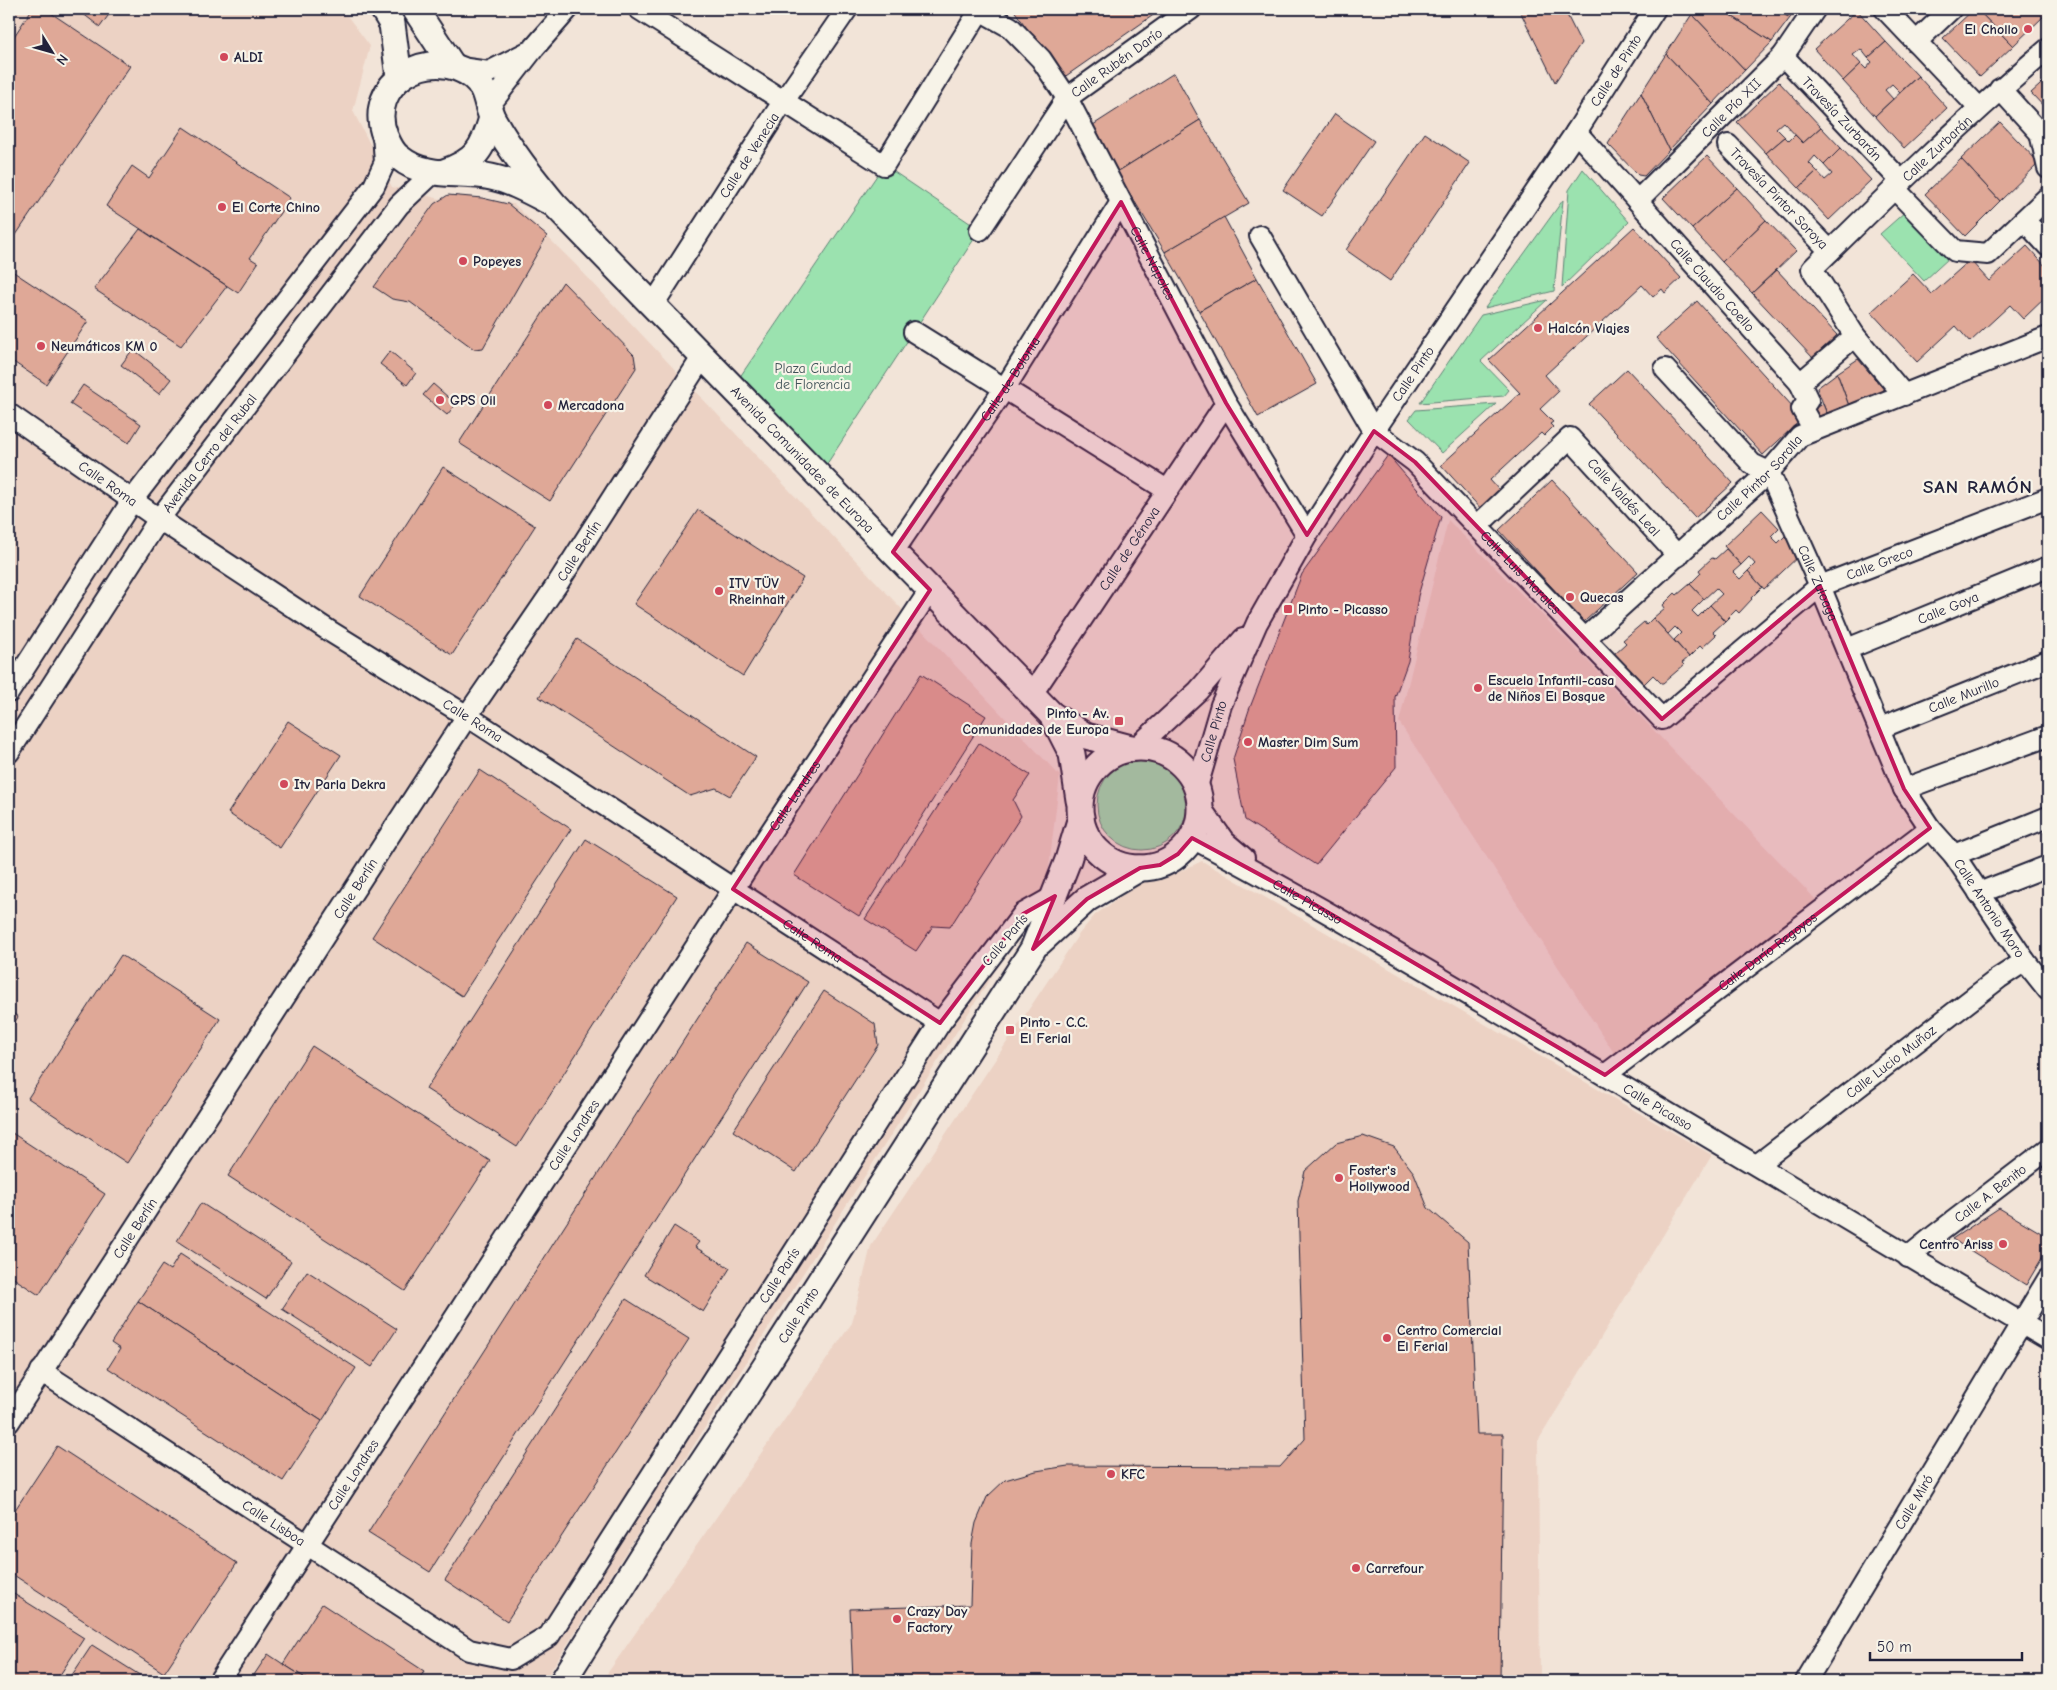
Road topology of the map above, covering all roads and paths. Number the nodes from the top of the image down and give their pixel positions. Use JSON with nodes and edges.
{"nodes":[{"id":1,"x":383,"y":9,"type":"edge"},
{"id":2,"x":415,"y":9,"type":"edge"},
{"id":3,"x":568,"y":9,"type":"edge"},
{"id":4,"x":639,"y":9,"type":"edge"},
{"id":5,"x":847,"y":9,"type":"edge"},
{"id":6,"x":1190,"y":9,"type":"edge"},
{"id":7,"x":1654,"y":9,"type":"edge"},
{"id":8,"x":1815,"y":9,"type":"edge"},
{"id":9,"x":1885,"y":9,"type":"edge"},
{"id":10,"x":1951,"y":9,"type":"edge"},
{"id":11,"x":979,"y":10,"type":"edge"},
{"id":12,"x":1916,"y":42,"type":"junction"},
{"id":13,"x":534,"y":48,"type":"junction"},
{"id":14,"x":2048,"y":49,"type":"edge"},
{"id":15,"x":1783,"y":56,"type":"junction"},
{"id":16,"x":455,"y":66,"type":"junction"},
{"id":17,"x":399,"y":77,"type":"junction"},
{"id":18,"x":2000,"y":90,"type":"junction"},
{"id":19,"x":1067,"y":98,"type":"junction"},
{"id":20,"x":783,"y":102,"type":"junction"},
{"id":21,"x":1979,"y":108,"type":"junction"},
{"id":22,"x":491,"y":112,"type":"junction"},
{"id":23,"x":383,"y":130,"type":"junction"},
{"id":24,"x":1576,"y":132,"type":"junction"},
{"id":25,"x":1728,"y":145,"type":"dead end"},
{"id":26,"x":2048,"y":168,"type":"edge"},
{"id":27,"x":439,"y":172,"type":"junction"},
{"id":28,"x":1898,"y":184,"type":"junction"},
{"id":29,"x":2048,"y":197,"type":"edge"},
{"id":30,"x":1638,"y":200,"type":"junction"},
{"id":31,"x":1120,"y":202,"type":"junction"},
{"id":32,"x":554,"y":204,"type":"junction"},
{"id":33,"x":2024,"y":220,"type":"junction"},
{"id":34,"x":980,"y":230,"type":"dead end"},
{"id":35,"x":1260,"y":236,"type":"dead end"},
{"id":36,"x":2048,"y":246,"type":"edge"},
{"id":37,"x":1830,"y":251,"type":"junction"},
{"id":38,"x":653,"y":305,"type":"junction"},
{"id":39,"x":914,"y":332,"type":"dead end"},
{"id":40,"x":1855,"y":336,"type":"junction"},
{"id":41,"x":2048,"y":337,"type":"edge"},
{"id":42,"x":703,"y":356,"type":"junction"},
{"id":43,"x":1665,"y":369,"type":"dead end"},
{"id":44,"x":1800,"y":383,"type":"junction"},
{"id":45,"x":1005,"y":388,"type":"junction"},
{"id":46,"x":1904,"y":395,"type":"junction"},
{"id":47,"x":1226,"y":403,"type":"junction"},
{"id":48,"x":9,"y":414,"type":"edge"},
{"id":49,"x":1814,"y":430,"type":"junction"},
{"id":50,"x":1374,"y":431,"type":"junction"},
{"id":51,"x":1770,"y":472,"type":"junction"},
{"id":52,"x":1167,"y":490,"type":"junction"},
{"id":53,"x":2048,"y":498,"type":"edge"},
{"id":54,"x":133,"y":499,"type":"junction"},
{"id":55,"x":159,"y":519,"type":"junction"},
{"id":56,"x":1477,"y":526,"type":"junction"},
{"id":57,"x":1307,"y":535,"type":"junction"},
{"id":58,"x":893,"y":552,"type":"junction"},
{"id":59,"x":1678,"y":556,"type":"junction"},
{"id":60,"x":2048,"y":567,"type":"edge"},
{"id":61,"x":1820,"y":586,"type":"junction"},
{"id":62,"x":930,"y":590,"type":"junction"},
{"id":63,"x":1257,"y":623,"type":"junction"},
{"id":64,"x":1586,"y":638,"type":"junction"},
{"id":65,"x":1847,"y":649,"type":"junction"},
{"id":66,"x":2048,"y":661,"type":"edge"},
{"id":67,"x":9,"y":692,"type":"edge"},
{"id":68,"x":1032,"y":694,"type":"junction"},
{"id":69,"x":468,"y":716,"type":"junction"},
{"id":70,"x":1052,"y":716,"type":"junction"},
{"id":71,"x":1662,"y":719,"type":"joint"},
{"id":72,"x":1880,"y":728,"type":"junction"},
{"id":73,"x":2048,"y":736,"type":"edge"},
{"id":74,"x":1134,"y":748,"type":"junction"},
{"id":75,"x":9,"y":752,"type":"edge"},
{"id":76,"x":1904,"y":789,"type":"junction"},
{"id":77,"x":1199,"y":797,"type":"junction"},
{"id":78,"x":1080,"y":810,"type":"junction"},
{"id":79,"x":2048,"y":817,"type":"edge"},
{"id":80,"x":1930,"y":828,"type":"junction"},
{"id":81,"x":1192,"y":838,"type":"junction"},
{"id":82,"x":1954,"y":856,"type":"junction"},
{"id":83,"x":2048,"y":866,"type":"edge"},
{"id":84,"x":1140,"y":868,"type":"junction"},
{"id":85,"x":1266,"y":877,"type":"junction"},
{"id":86,"x":733,"y":889,"type":"junction"},
{"id":87,"x":1979,"y":892,"type":"junction"},
{"id":88,"x":1055,"y":896,"type":"junction"},
{"id":89,"x":1033,"y":949,"type":"junction"},
{"id":90,"x":2025,"y":961,"type":"junction"},
{"id":91,"x":2048,"y":990,"type":"edge"},
{"id":92,"x":940,"y":1023,"type":"junction"},
{"id":93,"x":1605,"y":1075,"type":"junction"},
{"id":94,"x":2048,"y":1149,"type":"edge"},
{"id":95,"x":1757,"y":1165,"type":"junction"},
{"id":96,"x":1908,"y":1258,"type":"junction"},
{"id":97,"x":2048,"y":1279,"type":"edge"},
{"id":98,"x":2021,"y":1323,"type":"junction"},
{"id":99,"x":2048,"y":1339,"type":"edge"},
{"id":100,"x":41,"y":1372,"type":"junction"},
{"id":101,"x":9,"y":1422,"type":"edge"},
{"id":102,"x":308,"y":1544,"type":"junction"},
{"id":103,"x":511,"y":1659,"type":"joint"},
{"id":104,"x":219,"y":1681,"type":"edge"},
{"id":105,"x":563,"y":1681,"type":"edge"},
{"id":106,"x":1806,"y":1681,"type":"edge"}],
"edges":[{"from":1,"to":17,"type":"main road"},
{"from":2,"to":16,"type":"main road"},
{"from":3,"to":13,"type":"street"},
{"from":4,"to":20,"type":"street"},
{"from":5,"to":20,"type":"street","name":"Calle de Venecia"},
{"from":6,"to":19,"type":"street","name":"Calle Rubén Darío"},
{"from":7,"to":24,"type":"street","name":"Calle de Pinto"},
{"from":8,"to":15,"type":"street","name":"Calle Pío XII"},
{"from":9,"to":12,"type":"street"},
{"from":10,"to":12,"type":"street"},
{"from":11,"to":19,"type":"street","name":"Calle Nápoles"},
{"from":11,"to":20,"type":"street"},
{"from":12,"to":21,"type":"street"},
{"from":13,"to":16,"type":"street"},
{"from":13,"to":22,"type":"street"},
{"from":14,"to":18,"type":"street","name":"Calle Zurbarán"},
{"from":15,"to":28,"type":"street","name":"Travesía Zurbarán"},
{"from":15,"to":30,"type":"street","name":"Calle Pío XII"},
{"from":16,"to":17,"type":"main road"},
{"from":16,"to":22,"type":"main road"},
{"from":17,"to":23,"type":"main road"},
{"from":18,"to":21,"type":"street","name":"Calle Zurbarán"},
{"from":18,"to":26,"type":"street"},
{"from":19,"to":31,"type":"street","name":"Calle Nápoles"},
{"from":19,"to":34,"type":"street"},
{"from":20,"to":38,"type":"street","name":"Calle de Venecia"},
{"from":21,"to":28,"type":"street","name":"Calle Zurbarán"},
{"from":22,"to":27,"type":"main road"},
{"from":22,"to":32,"type":"main road"},
{"from":23,"to":27,"type":"main road"},
{"from":23,"to":54,"type":"street"},
{"from":24,"to":30,"type":"street","name":"Calle Claudio Coello"},
{"from":24,"to":50,"type":"street","name":"Calle Pinto"},
{"from":25,"to":37,"type":"street","name":"Travesía Pintor Soroya"},
{"from":27,"to":32,"type":"main road"},
{"from":27,"to":55,"type":"street","name":"Avenida Cerro del Rubal"},
{"from":28,"to":33,"type":"street","name":"Travesía Zurbarán"},
{"from":28,"to":37,"type":"street","name":"Calle Zurbarán"},
{"from":29,"to":33,"type":"street","name":"Travesía Zurbarán"},
{"from":30,"to":44,"type":"street","name":"Calle Claudio Coello"},
{"from":31,"to":45,"type":"street","name":"Calle de Bolonia"},
{"from":31,"to":47,"type":"street","name":"Calle Nápoles"},
{"from":32,"to":38,"type":"main road","name":"Avenida Comunidades de Europa"},
{"from":33,"to":36,"type":"street"},
{"from":35,"to":50,"type":"street"},
{"from":37,"to":40,"type":"street","name":"Travesía Pintor Soroya"},
{"from":38,"to":42,"type":"main road","name":"Avenida Comunidades de Europa"},
{"from":39,"to":45,"type":"street"},
{"from":40,"to":44,"type":"street"},
{"from":40,"to":46,"type":"street","name":"Travesía Pintor Soroya"},
{"from":41,"to":46,"type":"street","name":"Calle Pintor Sorolla"},
{"from":42,"to":58,"type":"main road","name":"Avenida Comunidades de Europa"},
{"from":42,"to":69,"type":"street","name":"Calle Berlín"},
{"from":43,"to":51,"type":"street"},
{"from":44,"to":49,"type":"street"},
{"from":45,"to":52,"type":"street"},
{"from":45,"to":58,"type":"street","name":"Calle de Bolonia"},
{"from":46,"to":49,"type":"street","name":"Calle Pintor Sorolla"},
{"from":47,"to":52,"type":"street","name":"Calle de Génova"},
{"from":47,"to":57,"type":"street","name":"Calle Nápoles"},
{"from":48,"to":54,"type":"street","name":"Calle Roma"},
{"from":49,"to":51,"type":"street","name":"Calle Pintor Sorolla"},
{"from":50,"to":56,"type":"street","name":"Calle Luis Morales"},
{"from":50,"to":57,"type":"street","name":"Calle Pinto"},
{"from":51,"to":59,"type":"street","name":"Calle Pintor Sorolla"},
{"from":51,"to":61,"type":"street","name":"Calle Zuloaga"},
{"from":52,"to":68,"type":"street","name":"Calle de Génova"},
{"from":53,"to":61,"type":"street","name":"Calle Greco"},
{"from":54,"to":55,"type":"street","name":"Calle Roma"},
{"from":54,"to":67,"type":"street"},
{"from":55,"to":69,"type":"street","name":"Calle Roma"},
{"from":55,"to":75,"type":"street","name":"Avenida Cerro del Rubal"},
{"from":56,"to":59,"type":"street","name":"Calle Valdés Leal"},
{"from":56,"to":64,"type":"street","name":"Calle Luis Morales"},
{"from":57,"to":63,"type":"street","name":"Calle Pinto"},
{"from":58,"to":62,"type":"main road","name":"Avenida Comunidades de Europa"},
{"from":59,"to":64,"type":"street","name":"Calle Pintor Sorolla"},
{"from":60,"to":65,"type":"street","name":"Calle Goya"},
{"from":61,"to":65,"type":"street","name":"Calle Zuloaga"},
{"from":61,"to":71,"type":"street","name":"Calle Greco"},
{"from":62,"to":68,"type":"main road","name":"Avenida Comunidades de Europa"},
{"from":62,"to":86,"type":"street","name":"Calle Londres"},
{"from":63,"to":74,"type":"street","name":"Calle Pinto"},
{"from":63,"to":77,"type":"street","name":"Calle Pinto"},
{"from":64,"to":71,"type":"street","name":"Calle Luis Morales"},
{"from":65,"to":72,"type":"street","name":"Calle Zuloaga"},
{"from":66,"to":72,"type":"street","name":"Calle Murillo"},
{"from":68,"to":70,"type":"main road","name":"Avenida Comunidades de Europa"},
{"from":69,"to":86,"type":"street","name":"Calle Roma"},
{"from":69,"to":100,"type":"street","name":"Calle Berlín"},
{"from":70,"to":74,"type":"main road","name":"Avenida Comunidades de Europa"},
{"from":70,"to":78,"type":"main road","name":"Avenida Comunidades de Europa"},
{"from":72,"to":76,"type":"street","name":"Calle Zuloaga"},
{"from":73,"to":76,"type":"street"},
{"from":74,"to":77,"type":"main road"},
{"from":74,"to":78,"type":"main road"},
{"from":76,"to":80,"type":"street","name":"Calle Zuloaga"},
{"from":77,"to":81,"type":"main road"},
{"from":77,"to":85,"type":"street","name":"Calle Picasso"},
{"from":78,"to":84,"type":"main road"},
{"from":78,"to":88,"type":"main road","name":"Calle Pinto"},
{"from":79,"to":82,"type":"street"},
{"from":80,"to":82,"type":"street","name":"Calle Antonio Moro"},
{"from":80,"to":93,"type":"street","name":"Calle Darío Regoyos"},
{"from":81,"to":84,"type":"main road"},
{"from":81,"to":85,"type":"street","name":"Calle Picasso"},
{"from":82,"to":87,"type":"street","name":"Calle Antonio Moro"},
{"from":83,"to":87,"type":"street"},
{"from":84,"to":89,"type":"main road","name":"Calle Pinto"},
{"from":85,"to":93,"type":"street","name":"Calle Picasso"},
{"from":86,"to":92,"type":"street","name":"Calle Roma"},
{"from":86,"to":102,"type":"street","name":"Calle Londres"},
{"from":87,"to":90,"type":"street","name":"Calle Antonio Moro"},
{"from":88,"to":89,"type":"main road","name":"Calle Pinto"},
{"from":88,"to":92,"type":"street","name":"Calle París"},
{"from":89,"to":105,"type":"main road","name":"Calle Pinto"},
{"from":90,"to":91,"type":"street","name":"Calle Antonio Moro"},
{"from":90,"to":95,"type":"street","name":"Calle Lucio Muñoz"},
{"from":92,"to":103,"type":"street","name":"Calle París"},
{"from":93,"to":95,"type":"street","name":"Calle Picasso"},
{"from":94,"to":96,"type":"street","name":"Calle A. Benito"},
{"from":95,"to":96,"type":"street","name":"Calle Picasso"},
{"from":96,"to":98,"type":"street","name":"Calle Picasso"},
{"from":97,"to":98,"type":"street","name":"Calle Miró"},
{"from":98,"to":99,"type":"street","name":"Calle Picasso"},
{"from":98,"to":106,"type":"street","name":"Calle Miró"},
{"from":100,"to":101,"type":"street","name":"Calle Berlín"},
{"from":100,"to":102,"type":"street","name":"Calle Lisboa"},
{"from":102,"to":103,"type":"street","name":"Calle Lisboa"},
{"from":102,"to":104,"type":"street","name":"Calle Londres"}]}
